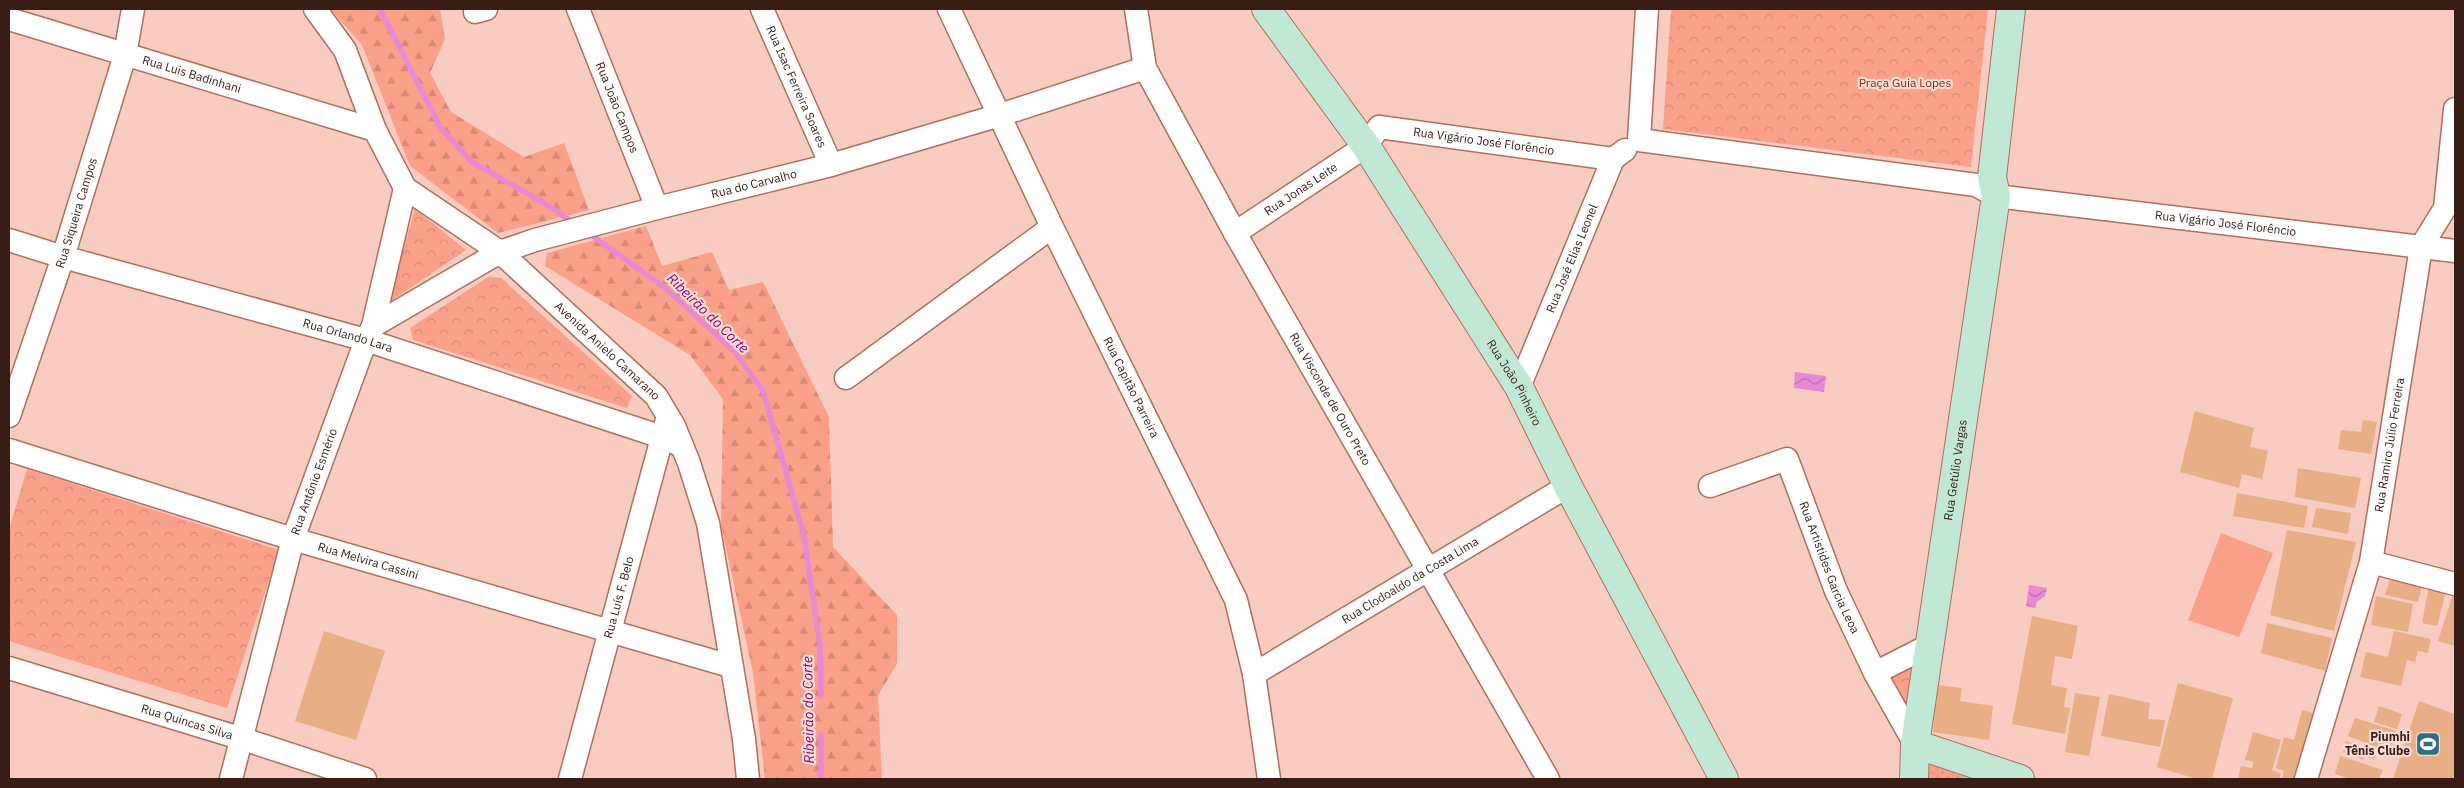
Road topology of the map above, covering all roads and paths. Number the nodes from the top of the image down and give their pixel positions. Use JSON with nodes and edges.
{"nodes":[{"id":1,"x":132,"y":9,"type":"edge"},
{"id":2,"x":315,"y":9,"type":"edge"},
{"id":3,"x":578,"y":9,"type":"edge"},
{"id":4,"x":762,"y":9,"type":"edge"},
{"id":5,"x":949,"y":9,"type":"edge"},
{"id":6,"x":1136,"y":9,"type":"edge"},
{"id":7,"x":1266,"y":9,"type":"edge"},
{"id":8,"x":1647,"y":9,"type":"edge"},
{"id":9,"x":2011,"y":9,"type":"edge"},
{"id":10,"x":9,"y":19,"type":"edge"},
{"id":11,"x":125,"y":55,"type":"junction"},
{"id":12,"x":1145,"y":68,"type":"junction"},
{"id":13,"x":2455,"y":109,"type":"edge"},
{"id":14,"x":1000,"y":115,"type":"junction"},
{"id":15,"x":375,"y":130,"type":"junction"},
{"id":16,"x":1638,"y":140,"type":"junction"},
{"id":17,"x":1366,"y":146,"type":"junction"},
{"id":18,"x":1613,"y":159,"type":"junction"},
{"id":19,"x":831,"y":165,"type":"junction"},
{"id":20,"x":1988,"y":186,"type":"junction"},
{"id":21,"x":405,"y":188,"type":"junction"},
{"id":22,"x":2450,"y":204,"type":"edge"},
{"id":23,"x":657,"y":208,"type":"junction"},
{"id":24,"x":1052,"y":227,"type":"junction"},
{"id":25,"x":1235,"y":233,"type":"junction"},
{"id":26,"x":9,"y":240,"type":"edge"},
{"id":27,"x":2421,"y":247,"type":"junction"},
{"id":28,"x":2455,"y":251,"type":"edge"},
{"id":29,"x":500,"y":252,"type":"junction"},
{"id":30,"x":63,"y":257,"type":"junction"},
{"id":31,"x":369,"y":333,"type":"junction"},
{"id":32,"x":846,"y":378,"type":"dead end"},
{"id":33,"x":1519,"y":387,"type":"junction"},
{"id":34,"x":9,"y":416,"type":"edge"},
{"id":35,"x":671,"y":433,"type":"junction"},
{"id":36,"x":9,"y":450,"type":"edge"},
{"id":37,"x":1568,"y":486,"type":"junction"},
{"id":38,"x":1710,"y":486,"type":"dead end"},
{"id":39,"x":293,"y":539,"type":"junction"},
{"id":40,"x":2371,"y":562,"type":"junction"},
{"id":41,"x":1429,"y":570,"type":"junction"},
{"id":42,"x":2455,"y":584,"type":"edge"},
{"id":43,"x":609,"y":630,"type":"junction"},
{"id":44,"x":1930,"y":645,"type":"junction"},
{"id":45,"x":730,"y":666,"type":"junction"},
{"id":46,"x":9,"y":668,"type":"edge"},
{"id":47,"x":1875,"y":673,"type":"junction"},
{"id":48,"x":1254,"y":674,"type":"junction"},
{"id":49,"x":243,"y":739,"type":"junction"},
{"id":50,"x":1915,"y":744,"type":"junction"},
{"id":51,"x":231,"y":779,"type":"edge"},
{"id":52,"x":365,"y":779,"type":"edge"},
{"id":53,"x":570,"y":779,"type":"edge"},
{"id":54,"x":748,"y":779,"type":"edge"},
{"id":55,"x":1269,"y":779,"type":"edge"},
{"id":56,"x":1548,"y":779,"type":"edge"},
{"id":57,"x":1724,"y":779,"type":"edge"},
{"id":58,"x":1914,"y":779,"type":"edge"},
{"id":59,"x":2020,"y":779,"type":"edge"},
{"id":60,"x":2306,"y":779,"type":"edge"}],
"edges":[{"from":1,"to":11,"type":"street","name":"Rua Siqueira Campos"},
{"from":2,"to":15,"type":"street","name":"Avenida Anielo Camarano"},
{"from":3,"to":23,"type":"street","name":"Rua João Campos"},
{"from":4,"to":19,"type":"street","name":"Rua Isac Ferreira Soares"},
{"from":5,"to":14,"type":"street","name":"Rua Capitão Parreira"},
{"from":6,"to":12,"type":"street","name":"Rua Visconde de Ouro Preto"},
{"from":7,"to":17,"type":"street","name":"Rua João Pinheiro"},
{"from":8,"to":16,"type":"street"},
{"from":9,"to":20,"type":"street"},
{"from":10,"to":11,"type":"street","name":"Rua Luis Badinhani"},
{"from":11,"to":15,"type":"street","name":"Rua Luis Badinhani"},
{"from":11,"to":30,"type":"street","name":"Rua Siqueira Campos"},
{"from":12,"to":14,"type":"street","name":"Rua do Carvalho"},
{"from":12,"to":25,"type":"street","name":"Rua Visconde de Ouro Preto"},
{"from":13,"to":22,"type":"street","name":"Rua Ramiro Júlio Ferreira"},
{"from":14,"to":19,"type":"street","name":"Rua do Carvalho"},
{"from":14,"to":24,"type":"street","name":"Rua Capitão Parreira"},
{"from":15,"to":21,"type":"street","name":"Avenida Anielo Camarano"},
{"from":16,"to":18,"type":"street"},
{"from":16,"to":20,"type":"street"},
{"from":17,"to":18,"type":"street","name":"Rua Vigário José Florêncio"},
{"from":17,"to":25,"type":"street","name":"Rua Jonas Leite"},
{"from":17,"to":33,"type":"street","name":"Rua João Pinheiro"},
{"from":18,"to":33,"type":"street","name":"Rua José Elias Leonel"},
{"from":19,"to":23,"type":"street","name":"Rua do Carvalho"},
{"from":20,"to":27,"type":"street","name":"Rua Vigário José Florêncio"},
{"from":20,"to":44,"type":"street","name":"Rua Getúlio Vargas"},
{"from":21,"to":29,"type":"street","name":"Avenida Anielo Camarano"},
{"from":21,"to":31,"type":"street","name":"Rua Antônio Esmério"},
{"from":22,"to":27,"type":"street","name":"Rua Ramiro Júlio Ferreira"},
{"from":23,"to":29,"type":"street","name":"Rua do Carvalho"},
{"from":24,"to":32,"type":"street"},
{"from":24,"to":48,"type":"street","name":"Rua Capitão Parreira"},
{"from":25,"to":41,"type":"street","name":"Rua Visconde de Ouro Preto"},
{"from":26,"to":30,"type":"street","name":"Rua Orlando Lara"},
{"from":27,"to":28,"type":"street","name":"Rua Vigário José Florêncio"},
{"from":27,"to":40,"type":"street","name":"Rua Ramiro Júlio Ferreira"},
{"from":29,"to":31,"type":"street","name":"Rua do Carvalho"},
{"from":29,"to":35,"type":"street","name":"Avenida Anielo Camarano"},
{"from":30,"to":31,"type":"street","name":"Rua Orlando Lara"},
{"from":30,"to":34,"type":"street","name":"Rua Siqueira Campos"},
{"from":31,"to":35,"type":"street","name":"Rua Orlando Lara"},
{"from":31,"to":39,"type":"street","name":"Rua Antônio Esmério"},
{"from":33,"to":37,"type":"street","name":"Rua João Pinheiro"},
{"from":35,"to":43,"type":"street","name":"Rua Luís F. Belo"},
{"from":35,"to":45,"type":"street","name":"Avenida Anielo Camarano"},
{"from":36,"to":39,"type":"street","name":"Rua Melvira Cassini"},
{"from":37,"to":41,"type":"street","name":"Rua Clodoaldo da Costa Lima"},
{"from":37,"to":57,"type":"street","name":"Rua João Pinheiro"},
{"from":38,"to":47,"type":"street","name":"Rua Artistides Garcia Leoa"},
{"from":39,"to":43,"type":"street","name":"Rua Melvira Cassini"},
{"from":39,"to":49,"type":"street","name":"Rua Antônio Esmério"},
{"from":40,"to":42,"type":"street"},
{"from":40,"to":60,"type":"street","name":"Rua Ramiro Júlio Ferreira"},
{"from":41,"to":48,"type":"street","name":"Rua Clodoaldo da Costa Lima"},
{"from":41,"to":56,"type":"street","name":"Rua Visconde de Ouro Preto"},
{"from":43,"to":45,"type":"street","name":"Rua Melvira Cassini"},
{"from":43,"to":53,"type":"street","name":"Rua Luís F. Belo"},
{"from":44,"to":47,"type":"street"},
{"from":44,"to":50,"type":"street","name":"Rua Getúlio Vargas"},
{"from":45,"to":54,"type":"street","name":"Avenida Anielo Camarano"},
{"from":46,"to":49,"type":"street","name":"Rua Quincas Silva"},
{"from":47,"to":50,"type":"street","name":"Rua Artistides Garcia Leoa"},
{"from":48,"to":55,"type":"street","name":"Rua Capitão Parreira"},
{"from":49,"to":51,"type":"street","name":"Rua Antônio Esmério"},
{"from":49,"to":52,"type":"street","name":"Rua Quincas Silva"},
{"from":50,"to":58,"type":"street","name":"Rua Getúlio Vargas"},
{"from":50,"to":59,"type":"street"}]}
